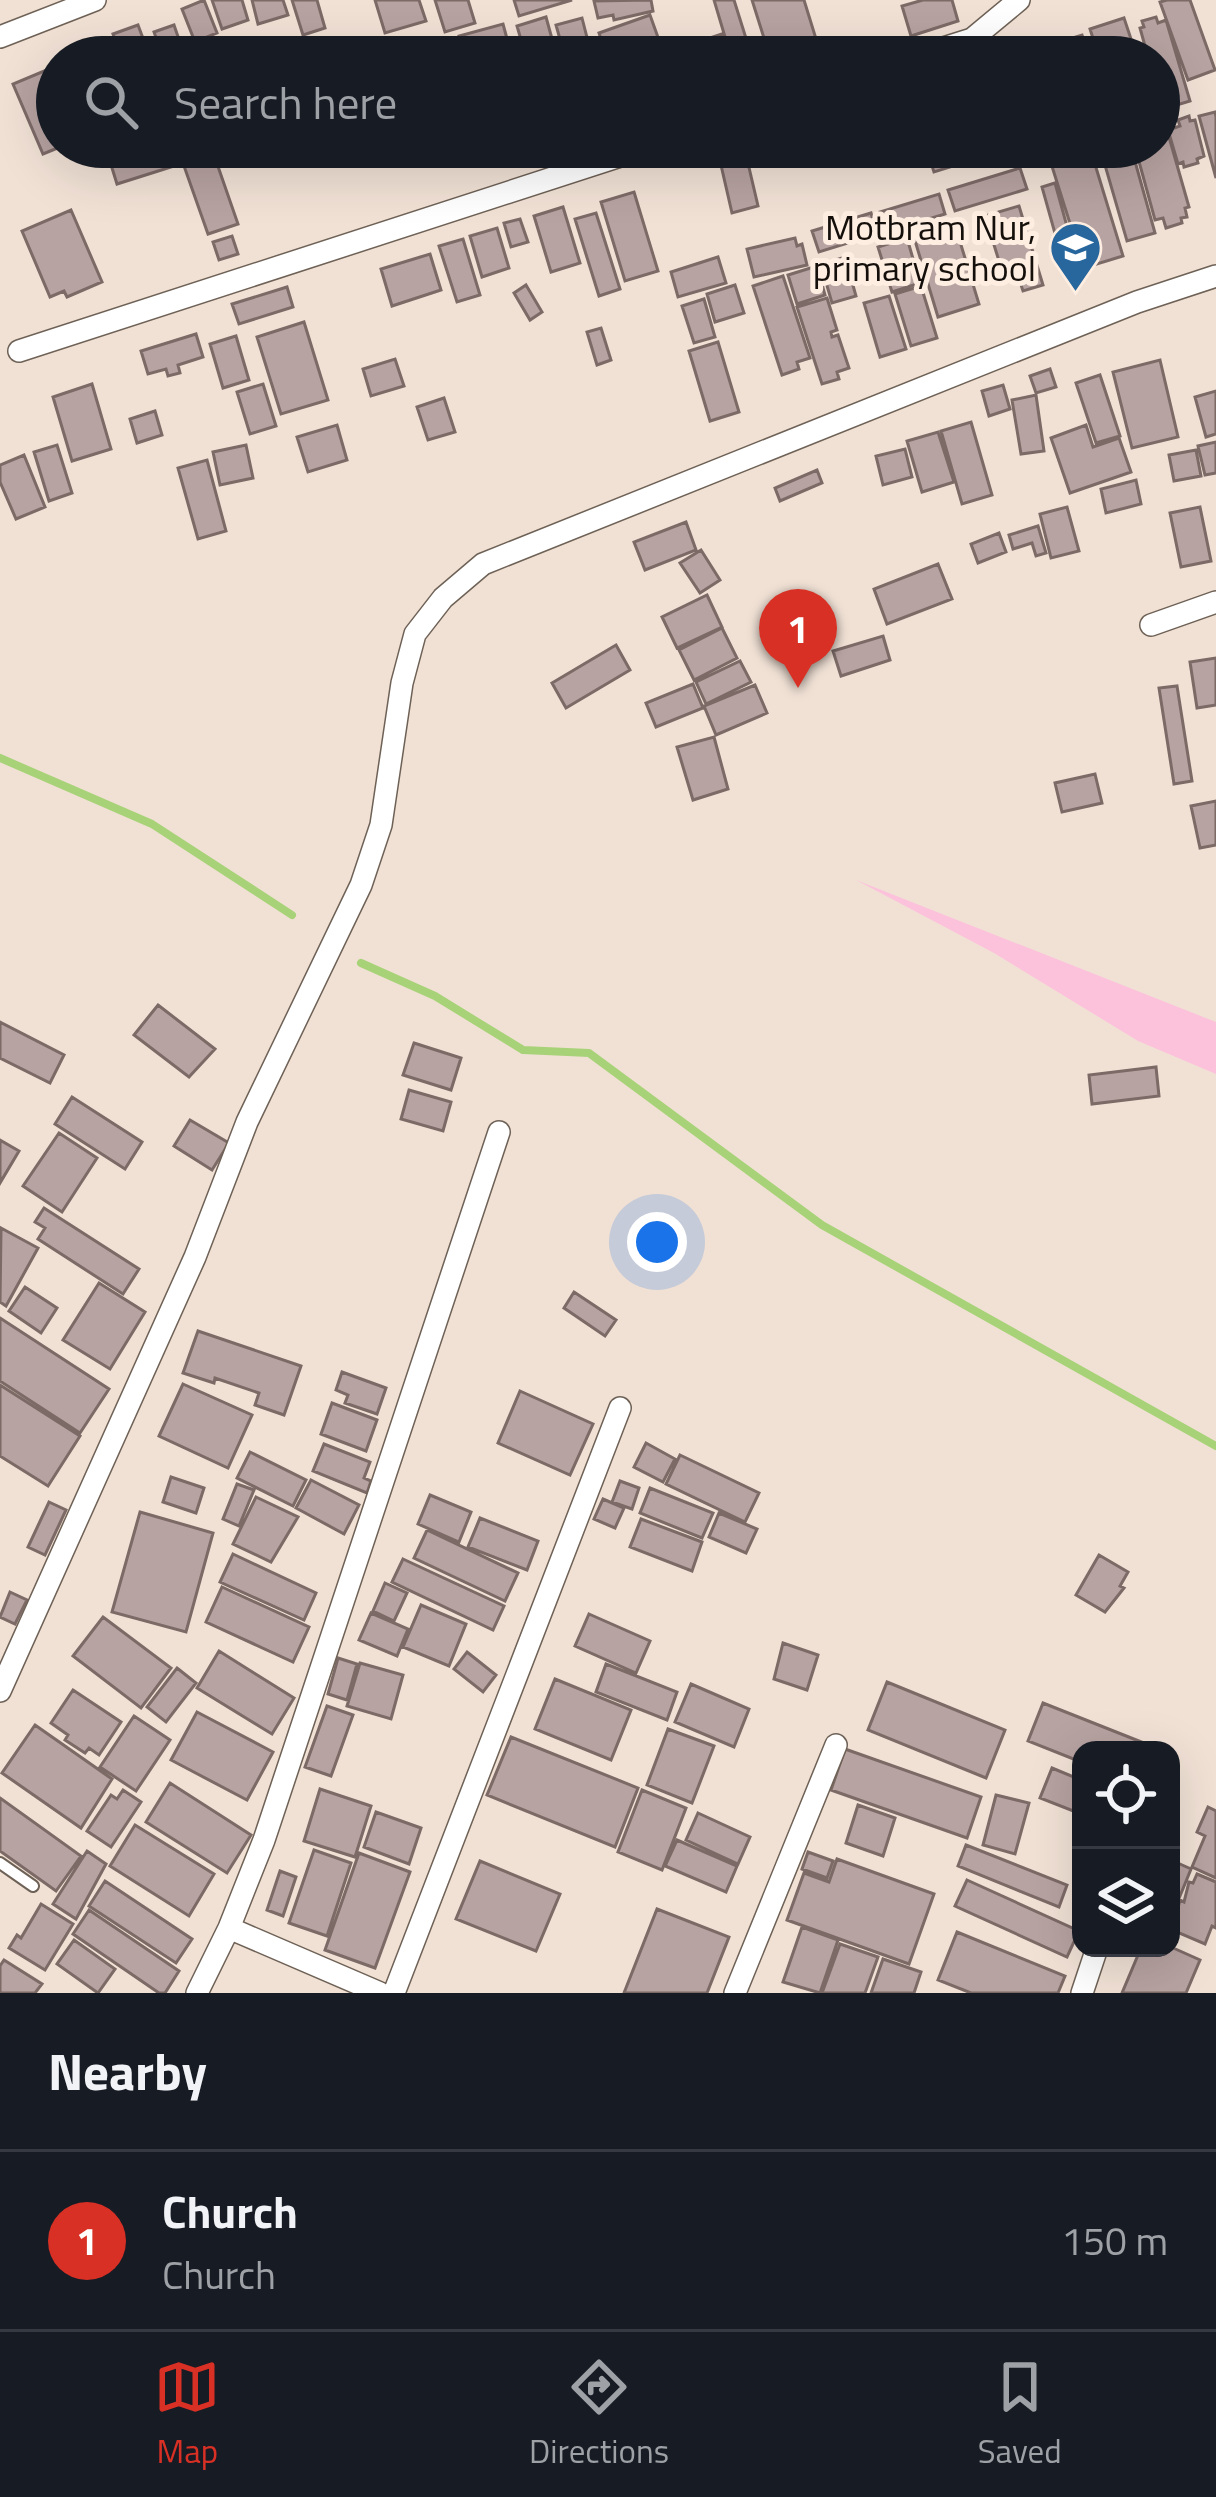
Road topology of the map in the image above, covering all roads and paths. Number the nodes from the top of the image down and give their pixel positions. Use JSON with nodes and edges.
{"nodes":[{"id":1,"x":95,"y":0,"type":"edge"},
{"id":2,"x":1019,"y":0,"type":"edge"},
{"id":3,"x":975,"y":36,"type":"edge"},
{"id":4,"x":0,"y":37,"type":"edge"},
{"id":5,"x":583,"y":168,"type":"edge"},
{"id":6,"x":1216,"y":276,"type":"edge"},
{"id":7,"x":19,"y":351,"type":"dead end"},
{"id":8,"x":1216,"y":602,"type":"edge"},
{"id":9,"x":1151,"y":625,"type":"dead end"},
{"id":10,"x":499,"y":1132,"type":"dead end"},
{"id":11,"x":620,"y":1408,"type":"dead end"},
{"id":12,"x":0,"y":1691,"type":"edge"},
{"id":13,"x":836,"y":1745,"type":"dead end"},
{"id":14,"x":0,"y":1863,"type":"edge"},
{"id":15,"x":33,"y":1886,"type":"dead end"},
{"id":16,"x":229,"y":1928,"type":"junction"},
{"id":17,"x":1093,"y":1957,"type":"edge"},
{"id":18,"x":197,"y":1993,"type":"edge"},
{"id":19,"x":380,"y":1993,"type":"edge"},
{"id":20,"x":394,"y":1993,"type":"edge"},
{"id":21,"x":735,"y":1993,"type":"edge"},
{"id":22,"x":1082,"y":1993,"type":"edge"}],
"edges":[{"from":1,"to":4,"type":"street"},
{"from":2,"to":3,"type":"street"},
{"from":5,"to":7,"type":"street"},
{"from":6,"to":12,"type":"street"},
{"from":8,"to":9,"type":"street"},
{"from":10,"to":16,"type":"street"},
{"from":11,"to":20,"type":"street"},
{"from":13,"to":21,"type":"street"},
{"from":14,"to":15,"type":"lane"},
{"from":16,"to":18,"type":"street"},
{"from":16,"to":19,"type":"street"},
{"from":17,"to":22,"type":"street"}]}
